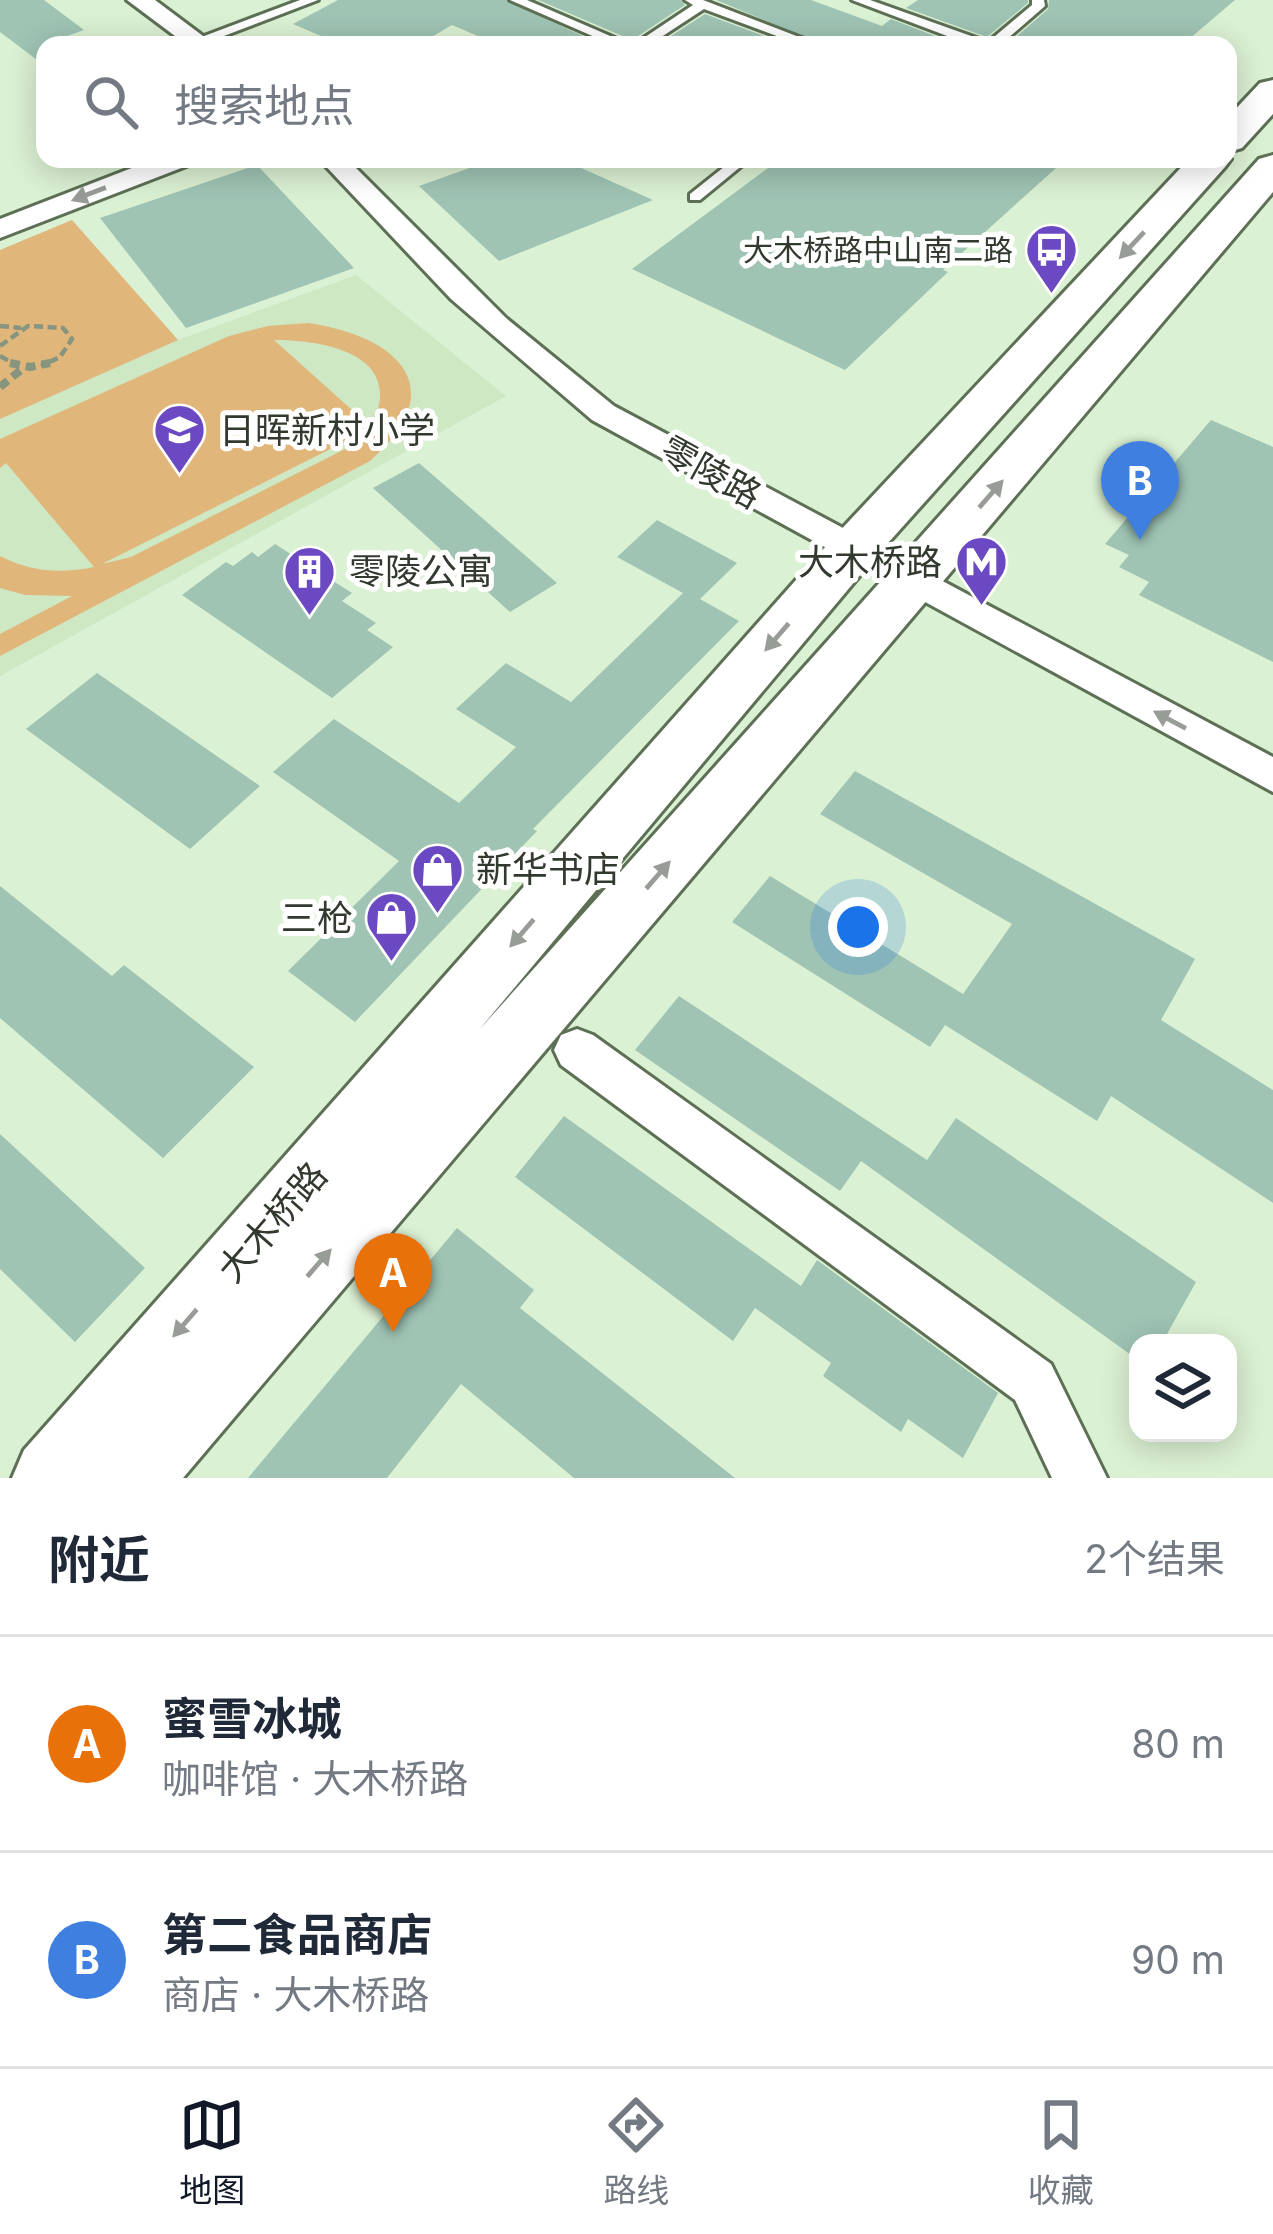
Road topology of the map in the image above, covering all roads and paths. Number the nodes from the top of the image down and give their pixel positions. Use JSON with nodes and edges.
{"nodes":[{"id":1,"x":140,"y":0,"type":"edge"},
{"id":2,"x":312,"y":0,"type":"edge"},
{"id":3,"x":516,"y":0,"type":"edge"},
{"id":4,"x":858,"y":0,"type":"edge"},
{"id":5,"x":1023,"y":0,"type":"edge"},
{"id":6,"x":696,"y":2,"type":"edge"},
{"id":7,"x":1039,"y":3,"type":"edge"},
{"id":8,"x":190,"y":36,"type":"edge"},
{"id":9,"x":218,"y":36,"type":"edge"},
{"id":10,"x":602,"y":36,"type":"edge"},
{"id":11,"x":652,"y":36,"type":"edge"},
{"id":12,"x":788,"y":36,"type":"edge"},
{"id":13,"x":962,"y":36,"type":"edge"},
{"id":14,"x":999,"y":36,"type":"edge"},
{"id":15,"x":1273,"y":91,"type":"edge"},
{"id":16,"x":1237,"y":130,"type":"edge"},
{"id":17,"x":1273,"y":167,"type":"edge"},
{"id":18,"x":156,"y":168,"type":"edge"},
{"id":19,"x":340,"y":168,"type":"edge"},
{"id":20,"x":732,"y":168,"type":"edge"},
{"id":21,"x":1202,"y":168,"type":"edge"},
{"id":22,"x":695,"y":197,"type":"dead end"},
{"id":23,"x":0,"y":229,"type":"edge"},
{"id":24,"x":0,"y":326,"type":"edge"},
{"id":25,"x":21,"y":328,"type":"junction"},
{"id":26,"x":0,"y":346,"type":"edge"},
{"id":27,"x":0,"y":356,"type":"edge"},
{"id":28,"x":23,"y":368,"type":"junction"},
{"id":29,"x":0,"y":387,"type":"edge"},
{"id":30,"x":853,"y":549,"type":"junction"},
{"id":31,"x":914,"y":582,"type":"junction"},
{"id":32,"x":1273,"y":776,"type":"edge"},
{"id":33,"x":577,"y":1050,"type":"dead end"},
{"id":34,"x":52,"y":1478,"type":"edge"},
{"id":35,"x":131,"y":1478,"type":"edge"},
{"id":36,"x":1080,"y":1478,"type":"edge"}],
"edges":[{"from":1,"to":8,"type":"street"},
{"from":2,"to":9,"type":"lane"},
{"from":3,"to":10,"type":"lane"},
{"from":4,"to":13,"type":"lane"},
{"from":5,"to":7,"type":"lane"},
{"from":6,"to":11,"type":"lane"},
{"from":6,"to":12,"type":"lane"},
{"from":7,"to":14,"type":"lane"},
{"from":15,"to":16,"type":"street"},
{"from":31,"to":17,"type":"street","name":"大木桥路","one_way":true},
{"from":18,"to":23,"type":"street","one_way":true},
{"from":19,"to":30,"type":"street","name":"零陵路"},
{"from":20,"to":22,"type":"lane"},
{"from":21,"to":30,"type":"street","name":"大木桥路","one_way":true},
{"from":24,"to":25,"type":"path"},
{"from":25,"to":26,"type":"path"},
{"from":25,"to":28,"type":"path"},
{"from":27,"to":28,"type":"path"},
{"from":28,"to":29,"type":"path"},
{"from":30,"to":31,"type":"street","name":"零陵路"},
{"from":30,"to":34,"type":"street","name":"大木桥路","one_way":true},
{"from":32,"to":31,"type":"street","name":"零陵路","one_way":true},
{"from":35,"to":31,"type":"street","name":"大木桥路","one_way":true},
{"from":33,"to":36,"type":"street"}]}
